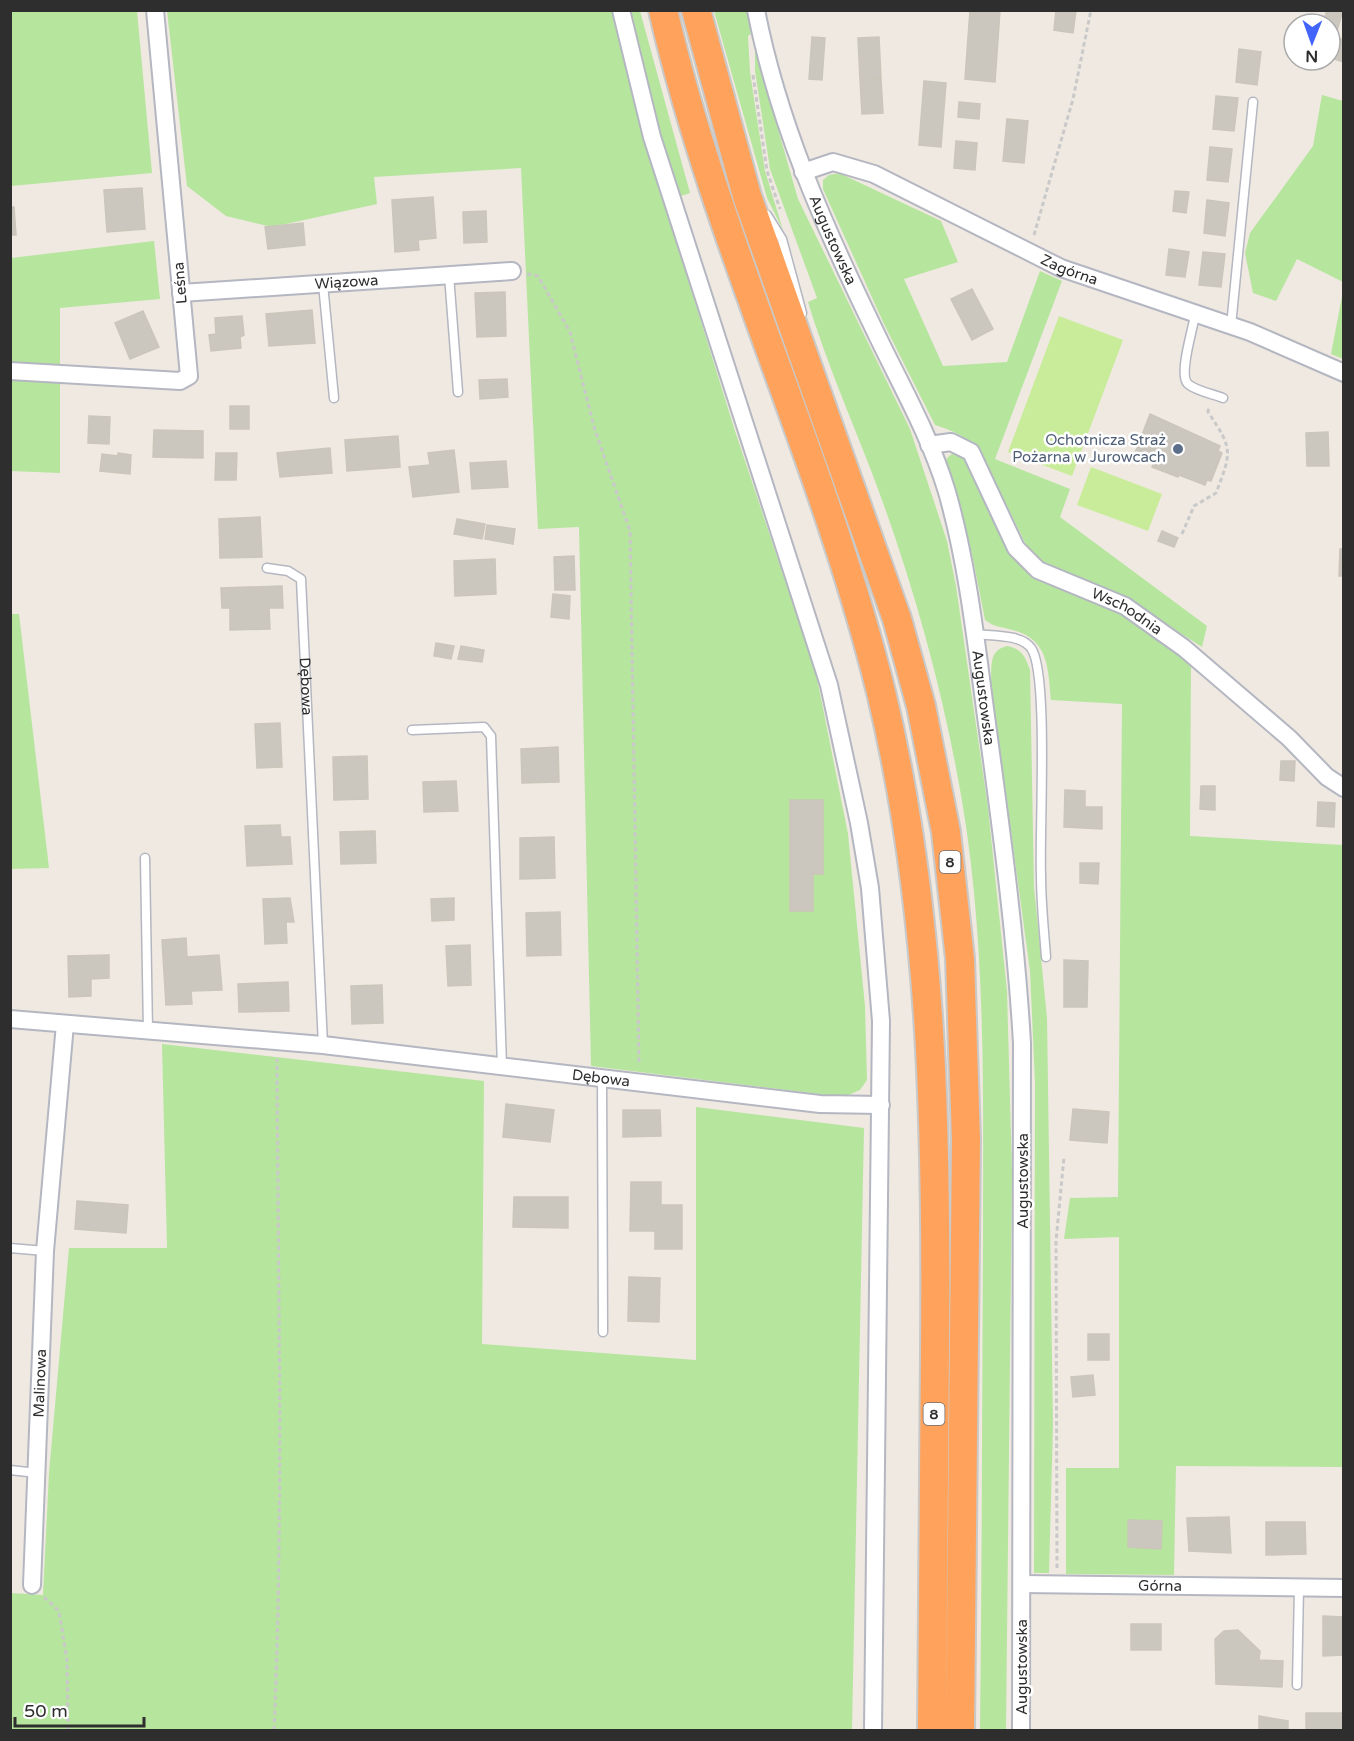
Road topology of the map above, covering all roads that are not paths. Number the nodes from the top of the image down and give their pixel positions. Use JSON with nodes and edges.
{"nodes":[{"id":1,"x":155,"y":10,"type":"edge"},
{"id":2,"x":621,"y":10,"type":"edge"},
{"id":3,"x":658,"y":10,"type":"edge"},
{"id":4,"x":663,"y":10,"type":"edge"},
{"id":5,"x":696,"y":10,"type":"edge"},
{"id":6,"x":756,"y":10,"type":"edge"},
{"id":7,"x":673,"y":51,"type":"junction"},
{"id":8,"x":1253,"y":102,"type":"dead end"},
{"id":9,"x":803,"y":171,"type":"junction"},
{"id":10,"x":747,"y":196,"type":"junction"},
{"id":11,"x":512,"y":271,"type":"road end"},
{"id":12,"x":449,"y":275,"type":"junction"},
{"id":13,"x":323,"y":284,"type":"junction"},
{"id":14,"x":181,"y":293,"type":"junction"},
{"id":15,"x":1195,"y":315,"type":"junction"},
{"id":16,"x":803,"y":319,"type":"dead end"},
{"id":17,"x":1231,"y":326,"type":"junction"},
{"id":18,"x":805,"y":328,"type":"dead end"},
{"id":19,"x":805,"y":364,"type":"junction"},
{"id":20,"x":10,"y":371,"type":"edge"},
{"id":21,"x":1344,"y":373,"type":"edge"},
{"id":22,"x":458,"y":392,"type":"dead end"},
{"id":23,"x":334,"y":398,"type":"dead end"},
{"id":24,"x":1223,"y":398,"type":"dead end"},
{"id":25,"x":929,"y":445,"type":"junction"},
{"id":26,"x":267,"y":568,"type":"dead end"},
{"id":27,"x":975,"y":634,"type":"junction"},
{"id":28,"x":412,"y":730,"type":"dead end"},
{"id":29,"x":1344,"y":788,"type":"edge"},
{"id":30,"x":145,"y":858,"type":"dead end"},
{"id":31,"x":1046,"y":957,"type":"dead end"},
{"id":32,"x":10,"y":1019,"type":"edge"},
{"id":33,"x":64,"y":1024,"type":"junction"},
{"id":34,"x":148,"y":1031,"type":"junction"},
{"id":35,"x":323,"y":1046,"type":"junction"},
{"id":36,"x":502,"y":1067,"type":"junction"},
{"id":37,"x":602,"y":1078,"type":"junction"},
{"id":38,"x":880,"y":1105,"type":"junction"},
{"id":39,"x":10,"y":1248,"type":"edge"},
{"id":40,"x":45,"y":1251,"type":"junction"},
{"id":41,"x":603,"y":1332,"type":"dead end"},
{"id":42,"x":10,"y":1470,"type":"edge"},
{"id":43,"x":37,"y":1473,"type":"junction"},
{"id":44,"x":1022,"y":1584,"type":"junction"},
{"id":45,"x":32,"y":1585,"type":"road end"},
{"id":46,"x":1299,"y":1588,"type":"junction"},
{"id":47,"x":1344,"y":1588,"type":"edge"},
{"id":48,"x":1298,"y":1685,"type":"dead end"},
{"id":49,"x":873,"y":1731,"type":"edge"},
{"id":50,"x":932,"y":1731,"type":"edge"},
{"id":51,"x":960,"y":1731,"type":"edge"},
{"id":52,"x":1021,"y":1731,"type":"edge"}],
"edges":[{"from":1,"to":14,"type":"street","name":"Leśna"},
{"from":2,"to":38,"type":"street"},
{"from":3,"to":7,"type":"highway"},
{"from":4,"to":7,"type":"highway","number":"8"},
{"from":5,"to":10,"type":"highway","number":"8"},
{"from":6,"to":9,"type":"street","name":"Augustowska"},
{"from":7,"to":50,"type":"highway","number":"8"},
{"from":8,"to":17,"type":"lane"},
{"from":9,"to":15,"type":"street","name":"Zagórna"},
{"from":9,"to":25,"type":"street","name":"Augustowska"},
{"from":10,"to":16,"type":"lane"},
{"from":10,"to":19,"type":"highway","number":"8"},
{"from":11,"to":12,"type":"street","name":"Wiązowa"},
{"from":12,"to":13,"type":"street","name":"Wiązowa"},
{"from":12,"to":22,"type":"lane"},
{"from":13,"to":14,"type":"street","name":"Wiązowa"},
{"from":13,"to":23,"type":"lane"},
{"from":14,"to":20,"type":"street","name":"Leśna"},
{"from":15,"to":17,"type":"street","name":"Zagórna"},
{"from":15,"to":24,"type":"lane"},
{"from":17,"to":21,"type":"street","name":"Zagórna"},
{"from":18,"to":19,"type":"lane"},
{"from":19,"to":51,"type":"highway","number":"8"},
{"from":25,"to":27,"type":"street","name":"Augustowska"},
{"from":25,"to":29,"type":"street","name":"Wschodnia"},
{"from":26,"to":35,"type":"lane","name":"Dębowa"},
{"from":27,"to":31,"type":"lane","name":"Augustowska"},
{"from":27,"to":44,"type":"street","name":"Augustowska"},
{"from":28,"to":36,"type":"lane"},
{"from":30,"to":34,"type":"lane"},
{"from":32,"to":33,"type":"street","name":"Dębowa"},
{"from":33,"to":34,"type":"street","name":"Dębowa"},
{"from":33,"to":40,"type":"street","name":"Malinowa"},
{"from":34,"to":35,"type":"street","name":"Dębowa"},
{"from":35,"to":36,"type":"street","name":"Dębowa"},
{"from":36,"to":37,"type":"street","name":"Dębowa"},
{"from":37,"to":38,"type":"street","name":"Dębowa"},
{"from":37,"to":41,"type":"lane"},
{"from":38,"to":49,"type":"street"},
{"from":39,"to":40,"type":"lane"},
{"from":40,"to":43,"type":"street","name":"Malinowa"},
{"from":42,"to":43,"type":"lane"},
{"from":43,"to":45,"type":"street","name":"Malinowa"},
{"from":44,"to":46,"type":"street","name":"Górna"},
{"from":44,"to":52,"type":"street","name":"Augustowska"},
{"from":46,"to":47,"type":"street","name":"Górna"},
{"from":46,"to":48,"type":"lane"}]}
